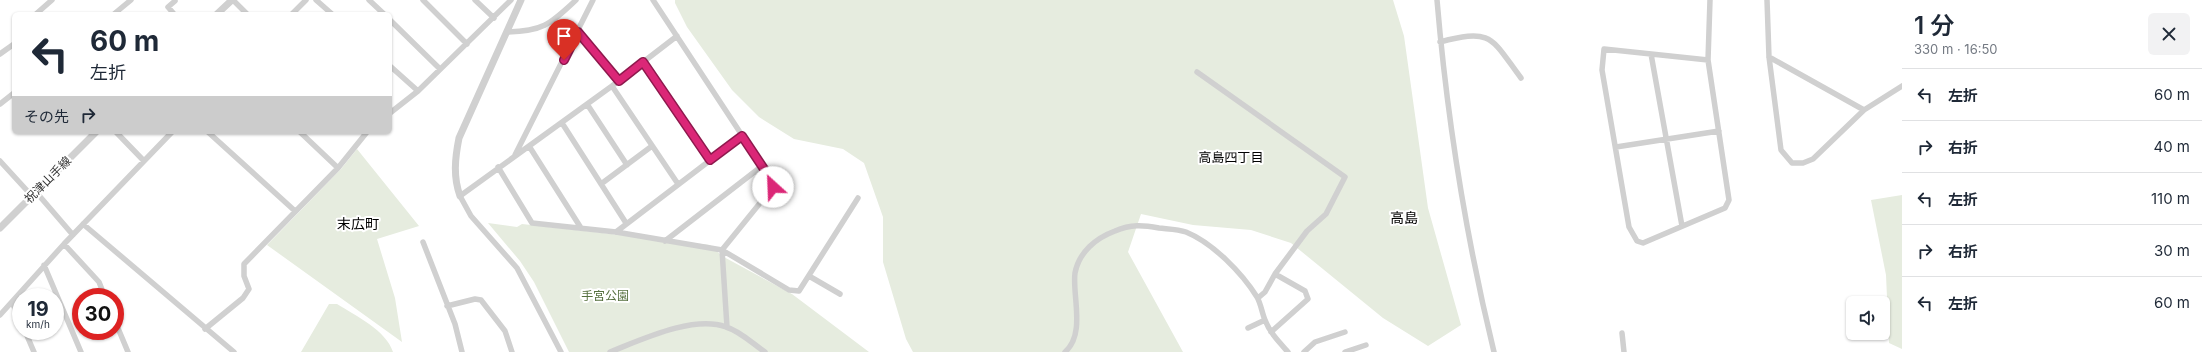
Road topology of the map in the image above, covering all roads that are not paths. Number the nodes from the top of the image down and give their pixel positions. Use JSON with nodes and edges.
{"nodes":[{"id":1,"x":52,"y":0,"type":"edge"},
{"id":2,"x":131,"y":0,"type":"edge"},
{"id":3,"x":232,"y":0,"type":"edge"},
{"id":4,"x":306,"y":0,"type":"edge"},
{"id":5,"x":316,"y":0,"type":"edge"},
{"id":6,"x":369,"y":0,"type":"edge"},
{"id":7,"x":423,"y":0,"type":"edge"},
{"id":8,"x":475,"y":0,"type":"edge"},
{"id":9,"x":511,"y":0,"type":"edge"},
{"id":10,"x":520,"y":0,"type":"edge"},
{"id":11,"x":576,"y":0,"type":"edge"},
{"id":12,"x":594,"y":0,"type":"edge"},
{"id":13,"x":653,"y":0,"type":"edge"},
{"id":14,"x":1437,"y":0,"type":"edge"},
{"id":15,"x":1710,"y":0,"type":"edge"},
{"id":16,"x":1767,"y":0,"type":"edge"},
{"id":17,"x":175,"y":1,"type":"edge"},
{"id":18,"x":38,"y":12,"type":"edge"},
{"id":19,"x":116,"y":12,"type":"edge"},
{"id":20,"x":172,"y":12,"type":"edge"},
{"id":21,"x":219,"y":12,"type":"edge"},
{"id":22,"x":245,"y":12,"type":"edge"},
{"id":23,"x":294,"y":12,"type":"edge"},
{"id":24,"x":330,"y":12,"type":"edge"},
{"id":25,"x":382,"y":12,"type":"edge"},
{"id":26,"x":494,"y":18,"type":"junction"},
{"id":27,"x":392,"y":22,"type":"edge"},
{"id":28,"x":507,"y":32,"type":"junction"},
{"id":29,"x":578,"y":32,"type":"junction"},
{"id":30,"x":677,"y":36,"type":"junction"},
{"id":31,"x":1440,"y":42,"type":"junction"},
{"id":32,"x":467,"y":44,"type":"junction"},
{"id":33,"x":12,"y":45,"type":"edge"},
{"id":34,"x":0,"y":54,"type":"edge"},
{"id":35,"x":1651,"y":54,"type":"junction"},
{"id":36,"x":1769,"y":57,"type":"junction"},
{"id":37,"x":1708,"y":60,"type":"junction"},
{"id":38,"x":643,"y":62,"type":"junction"},
{"id":39,"x":392,"y":68,"type":"edge"},
{"id":40,"x":440,"y":69,"type":"junction"},
{"id":41,"x":1197,"y":72,"type":"dead end"},
{"id":42,"x":1521,"y":78,"type":"dead end"},
{"id":43,"x":619,"y":81,"type":"junction"},
{"id":44,"x":612,"y":86,"type":"junction"},
{"id":45,"x":1902,"y":86,"type":"edge"},
{"id":46,"x":418,"y":91,"type":"junction"},
{"id":47,"x":12,"y":95,"type":"edge"},
{"id":48,"x":0,"y":104,"type":"edge"},
{"id":49,"x":587,"y":104,"type":"junction"},
{"id":50,"x":1864,"y":110,"type":"junction"},
{"id":51,"x":392,"y":111,"type":"edge"},
{"id":52,"x":562,"y":122,"type":"junction"},
{"id":53,"x":1719,"y":131,"type":"junction"},
{"id":54,"x":94,"y":134,"type":"edge"},
{"id":55,"x":118,"y":134,"type":"edge"},
{"id":56,"x":170,"y":134,"type":"edge"},
{"id":57,"x":210,"y":134,"type":"edge"},
{"id":58,"x":302,"y":134,"type":"edge"},
{"id":59,"x":365,"y":134,"type":"edge"},
{"id":60,"x":742,"y":136,"type":"junction"},
{"id":61,"x":1667,"y":138,"type":"junction"},
{"id":62,"x":529,"y":146,"type":"junction"},
{"id":63,"x":652,"y":146,"type":"junction"},
{"id":64,"x":1616,"y":147,"type":"junction"},
{"id":65,"x":514,"y":158,"type":"junction"},
{"id":66,"x":710,"y":160,"type":"junction"},
{"id":67,"x":0,"y":161,"type":"edge"},
{"id":68,"x":144,"y":161,"type":"junction"},
{"id":69,"x":626,"y":165,"type":"junction"},
{"id":70,"x":762,"y":166,"type":"junction"},
{"id":71,"x":498,"y":167,"type":"junction"},
{"id":72,"x":338,"y":168,"type":"junction"},
{"id":73,"x":601,"y":184,"type":"junction"},
{"id":74,"x":678,"y":184,"type":"junction"},
{"id":75,"x":34,"y":194,"type":"junction"},
{"id":76,"x":460,"y":196,"type":"junction"},
{"id":77,"x":858,"y":198,"type":"dead end"},
{"id":78,"x":295,"y":211,"type":"junction"},
{"id":79,"x":83,"y":224,"type":"junction"},
{"id":80,"x":626,"y":224,"type":"junction"},
{"id":81,"x":1682,"y":226,"type":"junction"},
{"id":82,"x":0,"y":228,"type":"edge"},
{"id":83,"x":581,"y":228,"type":"junction"},
{"id":84,"x":616,"y":232,"type":"junction"},
{"id":85,"x":73,"y":235,"type":"junction"},
{"id":86,"x":665,"y":241,"type":"junction"},
{"id":87,"x":423,"y":242,"type":"dead end"},
{"id":88,"x":64,"y":244,"type":"junction"},
{"id":89,"x":722,"y":250,"type":"junction"},
{"id":90,"x":44,"y":265,"type":"junction"},
{"id":91,"x":1275,"y":274,"type":"junction"},
{"id":92,"x":808,"y":276,"type":"junction"},
{"id":93,"x":24,"y":288,"type":"edge"},
{"id":94,"x":101,"y":288,"type":"edge"},
{"id":95,"x":840,"y":294,"type":"dead end"},
{"id":96,"x":1258,"y":298,"type":"junction"},
{"id":97,"x":12,"y":302,"type":"edge"},
{"id":98,"x":447,"y":306,"type":"junction"},
{"id":99,"x":0,"y":315,"type":"edge"},
{"id":100,"x":1265,"y":320,"type":"junction"},
{"id":101,"x":727,"y":327,"type":"junction"},
{"id":102,"x":1248,"y":328,"type":"dead end"},
{"id":103,"x":205,"y":329,"type":"junction"},
{"id":104,"x":1271,"y":332,"type":"junction"},
{"id":105,"x":1345,"y":332,"type":"dead end"},
{"id":106,"x":1622,"y":333,"type":"dead end"},
{"id":107,"x":29,"y":340,"type":"edge"},
{"id":108,"x":123,"y":340,"type":"edge"},
{"id":109,"x":1366,"y":345,"type":"dead end"},
{"id":110,"x":34,"y":352,"type":"edge"},
{"id":111,"x":81,"y":352,"type":"edge"},
{"id":112,"x":128,"y":352,"type":"edge"},
{"id":113,"x":234,"y":352,"type":"edge"},
{"id":114,"x":462,"y":352,"type":"edge"},
{"id":115,"x":512,"y":352,"type":"edge"},
{"id":116,"x":561,"y":352,"type":"edge"},
{"id":117,"x":610,"y":352,"type":"edge"},
{"id":118,"x":765,"y":352,"type":"edge"},
{"id":119,"x":1065,"y":352,"type":"edge"},
{"id":120,"x":1288,"y":352,"type":"edge"},
{"id":121,"x":1304,"y":352,"type":"edge"},
{"id":122,"x":1345,"y":352,"type":"edge"},
{"id":123,"x":1494,"y":352,"type":"edge"},
{"id":124,"x":1624,"y":352,"type":"edge"}],
"edges":[{"from":1,"to":18,"type":"street"},
{"from":2,"to":19,"type":"street"},
{"from":3,"to":21,"type":"street"},
{"from":3,"to":22,"type":"street"},
{"from":4,"to":23,"type":"street"},
{"from":5,"to":24,"type":"street"},
{"from":6,"to":25,"type":"street"},
{"from":7,"to":32,"type":"street"},
{"from":8,"to":26,"type":"street"},
{"from":9,"to":26,"type":"street"},
{"from":10,"to":28,"type":"street"},
{"from":11,"to":28,"type":"street"},
{"from":12,"to":29,"type":"street"},
{"from":13,"to":30,"type":"street"},
{"from":14,"to":31,"type":"street"},
{"from":15,"to":37,"type":"street"},
{"from":16,"to":36,"type":"street"},
{"from":17,"to":20,"type":"street"},
{"from":26,"to":32,"type":"street"},
{"from":27,"to":40,"type":"street"},
{"from":28,"to":76,"type":"street"},
{"from":29,"to":43,"type":"street"},
{"from":29,"to":65,"type":"street"},
{"from":30,"to":38,"type":"street"},
{"from":30,"to":60,"type":"street"},
{"from":31,"to":42,"type":"street"},
{"from":31,"to":123,"type":"street"},
{"from":32,"to":40,"type":"street"},
{"from":33,"to":34,"type":"street"},
{"from":35,"to":37,"type":"street"},
{"from":35,"to":61,"type":"street"},
{"from":35,"to":64,"type":"street"},
{"from":36,"to":50,"type":"street"},
{"from":36,"to":50,"type":"street"},
{"from":37,"to":53,"type":"street"},
{"from":38,"to":43,"type":"street"},
{"from":38,"to":66,"type":"street"},
{"from":39,"to":46,"type":"street"},
{"from":40,"to":46,"type":"street"},
{"from":41,"to":91,"type":"street"},
{"from":43,"to":44,"type":"street"},
{"from":44,"to":49,"type":"street"},
{"from":44,"to":63,"type":"street"},
{"from":45,"to":50,"type":"street"},
{"from":46,"to":51,"type":"street"},
{"from":47,"to":48,"type":"street"},
{"from":49,"to":52,"type":"street"},
{"from":49,"to":69,"type":"street"},
{"from":52,"to":62,"type":"street"},
{"from":52,"to":73,"type":"street"},
{"from":53,"to":61,"type":"street"},
{"from":53,"to":81,"type":"street"},
{"from":54,"to":75,"type":"street","name":"祝津山手線"},
{"from":55,"to":68,"type":"street"},
{"from":56,"to":68,"type":"street"},
{"from":57,"to":78,"type":"street"},
{"from":58,"to":72,"type":"street"},
{"from":59,"to":72,"type":"street"},
{"from":60,"to":66,"type":"street"},
{"from":60,"to":70,"type":"street"},
{"from":61,"to":64,"type":"street"},
{"from":61,"to":81,"type":"street"},
{"from":62,"to":65,"type":"street"},
{"from":62,"to":83,"type":"street"},
{"from":63,"to":69,"type":"street"},
{"from":63,"to":74,"type":"street"},
{"from":64,"to":81,"type":"street"},
{"from":65,"to":71,"type":"street"},
{"from":66,"to":74,"type":"street"},
{"from":67,"to":75,"type":"street"},
{"from":68,"to":79,"type":"street"},
{"from":69,"to":73,"type":"street"},
{"from":70,"to":86,"type":"street"},
{"from":70,"to":89,"type":"street"},
{"from":71,"to":76,"type":"street"},
{"from":71,"to":83,"type":"street"},
{"from":72,"to":78,"type":"street"},
{"from":73,"to":80,"type":"street"},
{"from":74,"to":80,"type":"street"},
{"from":75,"to":82,"type":"street","name":"祝津山手線"},
{"from":75,"to":85,"type":"street"},
{"from":76,"to":116,"type":"street"},
{"from":77,"to":92,"type":"street"},
{"from":78,"to":103,"type":"street"},
{"from":79,"to":85,"type":"street"},
{"from":79,"to":103,"type":"street"},
{"from":80,"to":84,"type":"street"},
{"from":83,"to":84,"type":"street"},
{"from":84,"to":86,"type":"street"},
{"from":85,"to":88,"type":"street"},
{"from":86,"to":89,"type":"street"},
{"from":87,"to":98,"type":"street"},
{"from":88,"to":90,"type":"street"},
{"from":88,"to":94,"type":"street"},
{"from":89,"to":92,"type":"street"},
{"from":89,"to":101,"type":"street"},
{"from":90,"to":93,"type":"street"},
{"from":90,"to":111,"type":"street"},
{"from":91,"to":96,"type":"street"},
{"from":91,"to":104,"type":"street"},
{"from":92,"to":95,"type":"street"},
{"from":96,"to":100,"type":"street"},
{"from":96,"to":119,"type":"street"},
{"from":97,"to":99,"type":"street"},
{"from":98,"to":114,"type":"street"},
{"from":98,"to":115,"type":"street"},
{"from":100,"to":102,"type":"street"},
{"from":100,"to":104,"type":"street"},
{"from":101,"to":117,"type":"street"},
{"from":101,"to":118,"type":"street"},
{"from":103,"to":113,"type":"street"},
{"from":104,"to":120,"type":"street"},
{"from":105,"to":121,"type":"street"},
{"from":106,"to":124,"type":"street"},
{"from":107,"to":110,"type":"street"},
{"from":108,"to":112,"type":"street"},
{"from":109,"to":122,"type":"street"}]}
